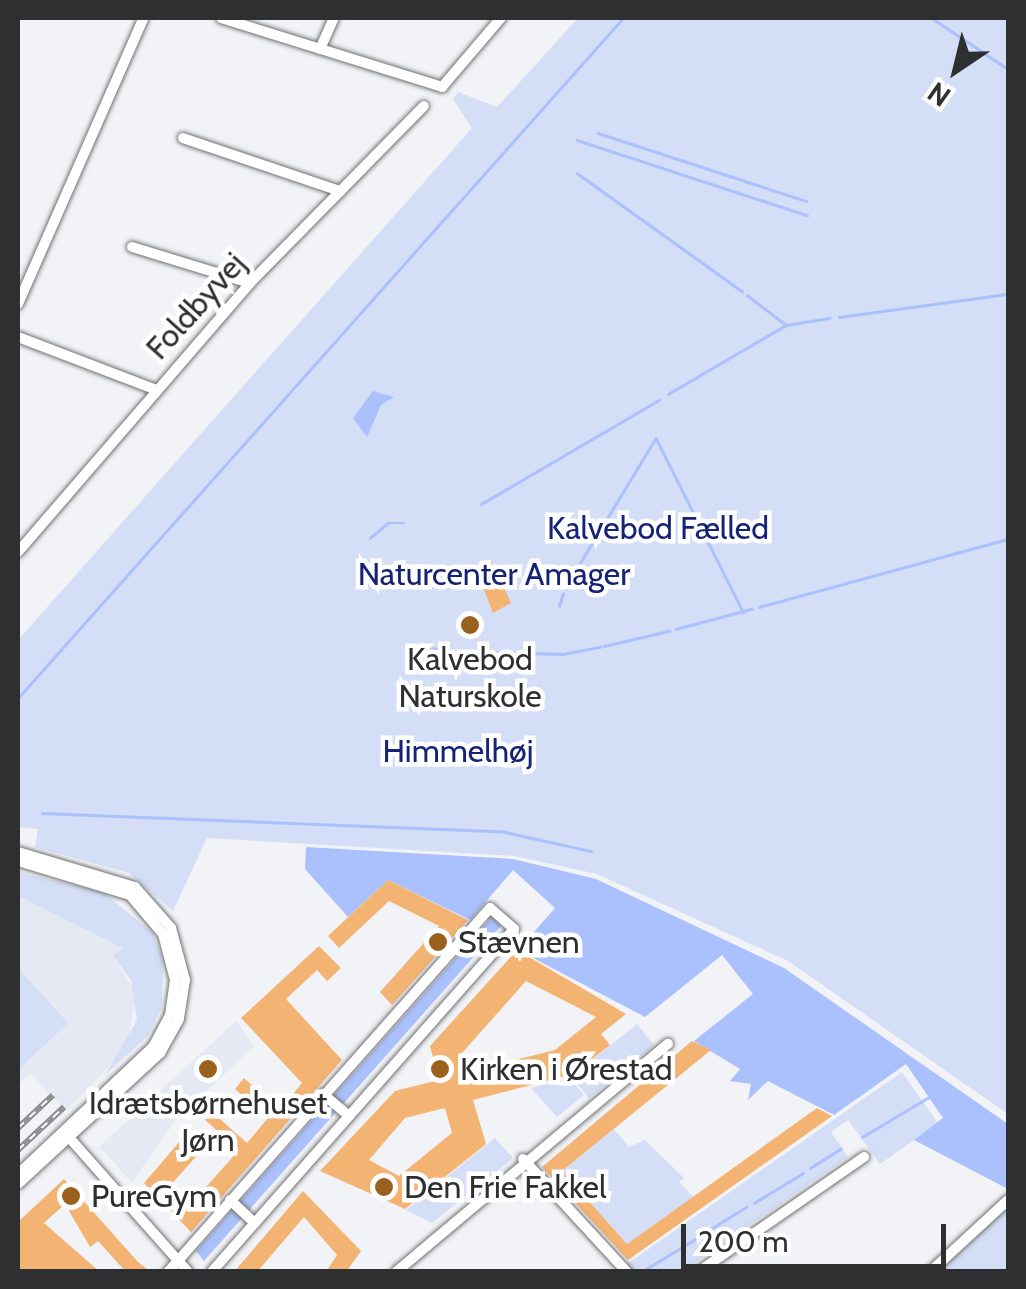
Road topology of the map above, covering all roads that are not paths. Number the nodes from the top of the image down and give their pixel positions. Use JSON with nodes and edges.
{"nodes":[{"id":1,"x":143,"y":18,"type":"edge"},
{"id":2,"x":221,"y":18,"type":"edge"},
{"id":3,"x":334,"y":18,"type":"edge"},
{"id":4,"x":501,"y":18,"type":"edge"},
{"id":5,"x":320,"y":49,"type":"junction"},
{"id":6,"x":424,"y":106,"type":"dead end"},
{"id":7,"x":183,"y":138,"type":"dead end"},
{"id":8,"x":340,"y":191,"type":"junction"},
{"id":9,"x":132,"y":247,"type":"dead end"},
{"id":10,"x":250,"y":283,"type":"junction"},
{"id":11,"x":18,"y":304,"type":"edge"},
{"id":12,"x":18,"y":337,"type":"edge"},
{"id":13,"x":154,"y":389,"type":"junction"},
{"id":14,"x":18,"y":552,"type":"edge"},
{"id":15,"x":18,"y":852,"type":"edge"},
{"id":16,"x":18,"y":860,"type":"edge"},
{"id":17,"x":668,"y":1044,"type":"dead end"},
{"id":18,"x":325,"y":1096,"type":"junction"},
{"id":19,"x":346,"y":1113,"type":"junction"},
{"id":20,"x":66,"y":1134,"type":"junction"},
{"id":21,"x":864,"y":1157,"type":"dead end"},
{"id":22,"x":523,"y":1160,"type":"junction"},
{"id":23,"x":18,"y":1174,"type":"edge"},
{"id":24,"x":18,"y":1184,"type":"edge"},
{"id":25,"x":230,"y":1200,"type":"junction"},
{"id":26,"x":1008,"y":1200,"type":"edge"},
{"id":27,"x":255,"y":1223,"type":"junction"},
{"id":28,"x":178,"y":1260,"type":"junction"},
{"id":29,"x":399,"y":1270,"type":"edge"},
{"id":30,"x":168,"y":1272,"type":"edge"},
{"id":31,"x":188,"y":1272,"type":"edge"},
{"id":32,"x":212,"y":1272,"type":"edge"},
{"id":33,"x":626,"y":1272,"type":"edge"},
{"id":34,"x":698,"y":1272,"type":"edge"},
{"id":35,"x":930,"y":1272,"type":"edge"}],
"edges":[{"from":1,"to":11,"type":"street"},
{"from":2,"to":5,"type":"street"},
{"from":3,"to":5,"type":"street"},
{"from":4,"to":5,"type":"street"},
{"from":6,"to":8,"type":"street","name":"Foldbyvej"},
{"from":7,"to":8,"type":"street"},
{"from":8,"to":10,"type":"street","name":"Foldbyvej"},
{"from":9,"to":10,"type":"street"},
{"from":10,"to":13,"type":"street","name":"Foldbyvej"},
{"from":12,"to":13,"type":"street"},
{"from":13,"to":14,"type":"street","name":"Foldbyvej"},
{"from":15,"to":20,"type":"street"},
{"from":16,"to":20,"type":"street"},
{"from":17,"to":22,"type":"street"},
{"from":18,"to":19,"type":"street"},
{"from":18,"to":19,"type":"street"},
{"from":18,"to":25,"type":"street"},
{"from":19,"to":27,"type":"street"},
{"from":20,"to":23,"type":"street"},
{"from":20,"to":24,"type":"street"},
{"from":20,"to":28,"type":"street"},
{"from":21,"to":34,"type":"street"},
{"from":22,"to":29,"type":"street"},
{"from":22,"to":33,"type":"street"},
{"from":25,"to":27,"type":"street"},
{"from":25,"to":28,"type":"street"},
{"from":26,"to":35,"type":"street"},
{"from":27,"to":32,"type":"street"},
{"from":28,"to":30,"type":"street"},
{"from":28,"to":31,"type":"street"}]}
